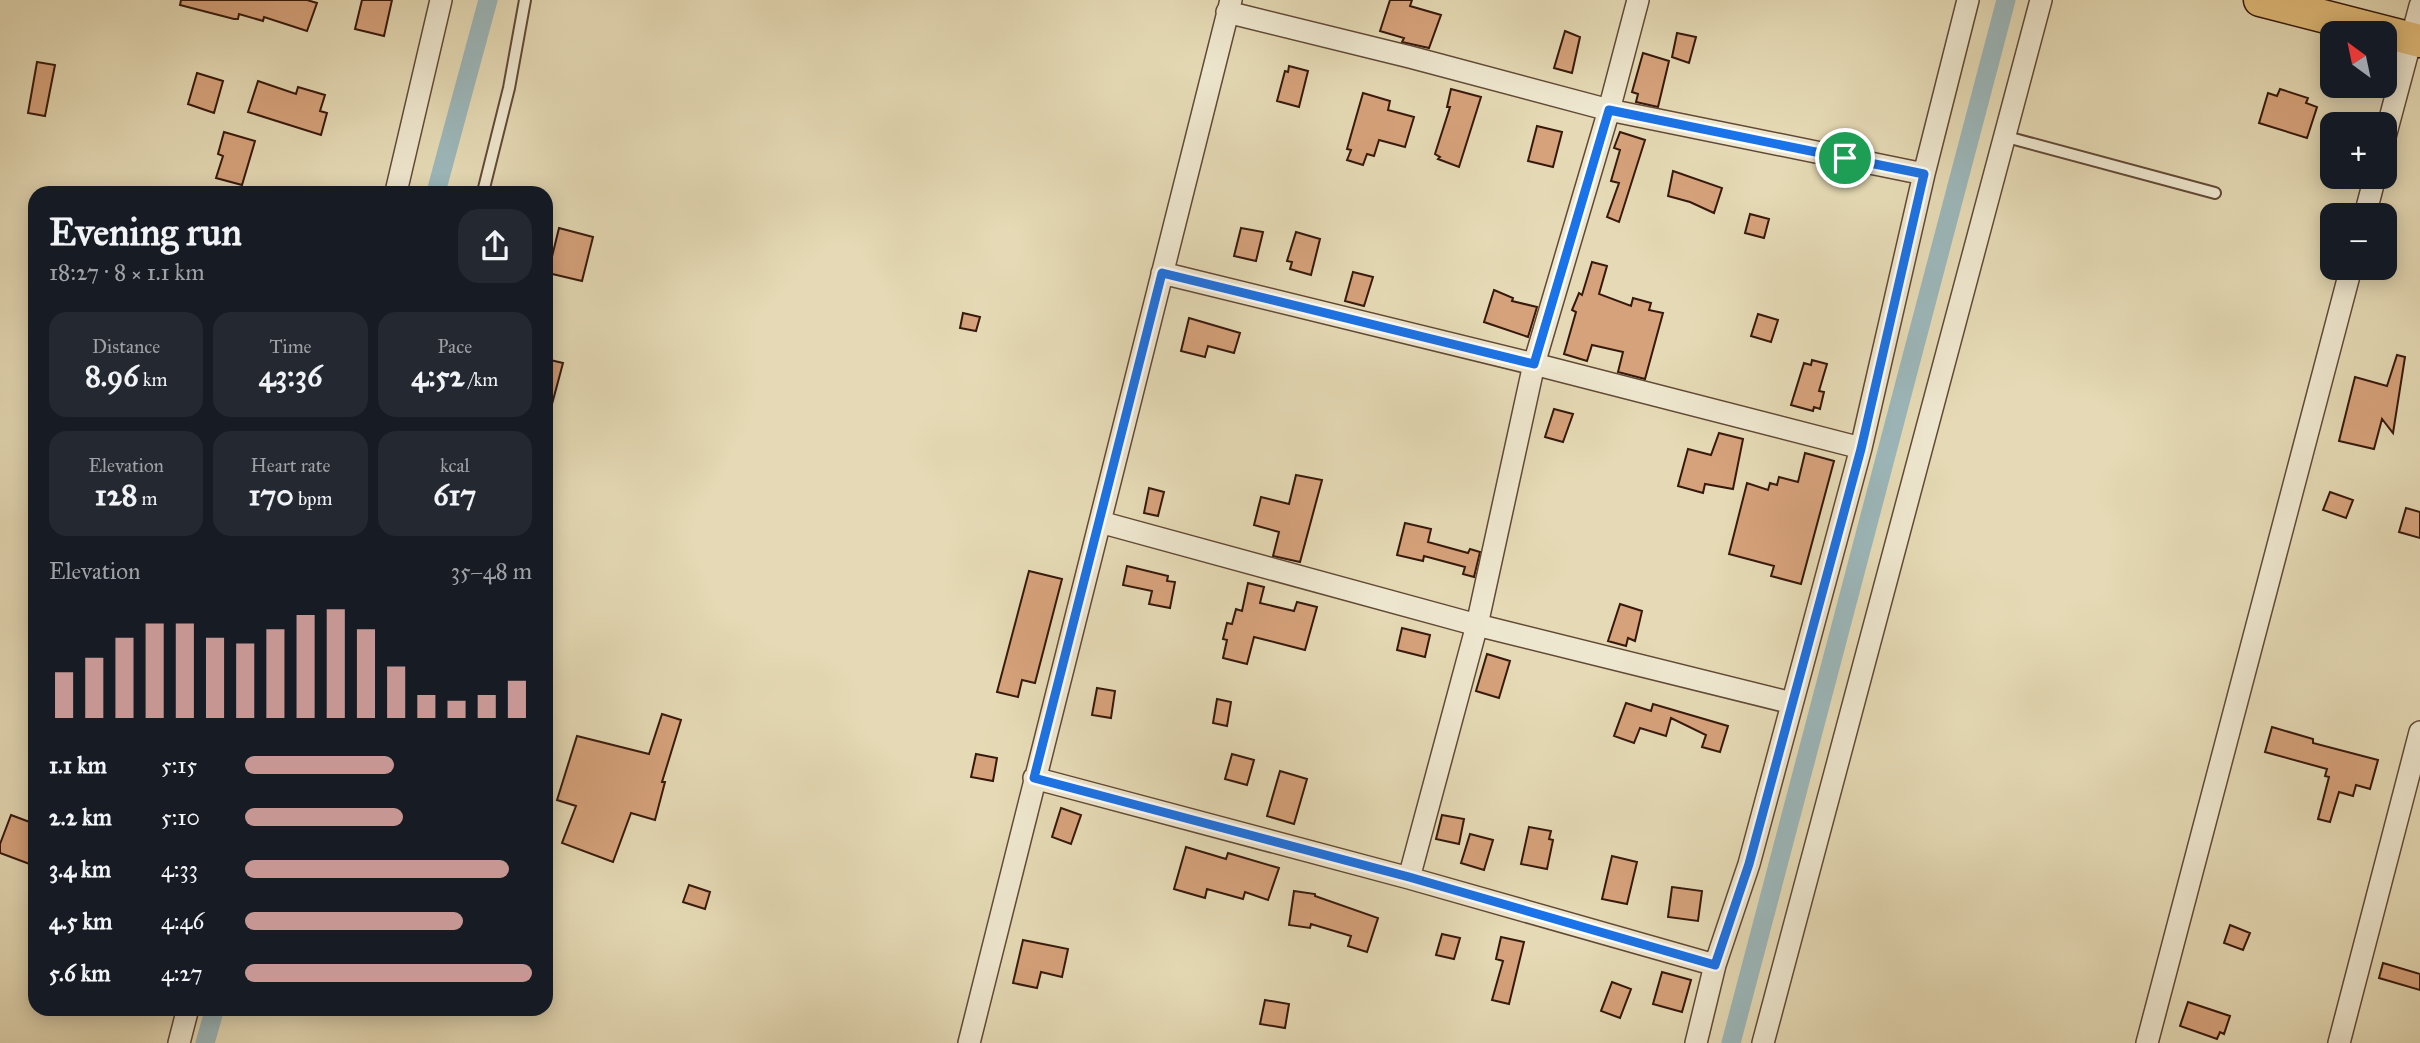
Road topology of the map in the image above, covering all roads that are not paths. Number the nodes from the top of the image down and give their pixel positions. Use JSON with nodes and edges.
{"nodes":[{"id":1,"x":441,"y":0,"type":"edge"},
{"id":2,"x":525,"y":0,"type":"edge"},
{"id":3,"x":1638,"y":0,"type":"edge"},
{"id":4,"x":1968,"y":0,"type":"edge"},
{"id":5,"x":2041,"y":0,"type":"edge"},
{"id":6,"x":2260,"y":0,"type":"edge"},
{"id":7,"x":1229,"y":6,"type":"edge"},
{"id":8,"x":2420,"y":6,"type":"edge"},
{"id":9,"x":2416,"y":40,"type":"edge"},
{"id":10,"x":1609,"y":110,"type":"junction"},
{"id":11,"x":2393,"y":112,"type":"edge"},
{"id":12,"x":2003,"y":136,"type":"junction"},
{"id":13,"x":1924,"y":174,"type":"junction"},
{"id":14,"x":397,"y":186,"type":"edge"},
{"id":15,"x":484,"y":186,"type":"edge"},
{"id":16,"x":2215,"y":193,"type":"dead end"},
{"id":17,"x":1162,"y":273,"type":"junction"},
{"id":18,"x":2348,"y":280,"type":"edge"},
{"id":19,"x":1534,"y":364,"type":"junction"},
{"id":20,"x":1861,"y":449,"type":"junction"},
{"id":21,"x":1100,"y":522,"type":"junction"},
{"id":22,"x":1477,"y":625,"type":"junction"},
{"id":23,"x":1792,"y":703,"type":"junction"},
{"id":24,"x":2420,"y":732,"type":"edge"},
{"id":25,"x":1034,"y":778,"type":"junction"},
{"id":26,"x":1409,"y":877,"type":"junction"},
{"id":27,"x":1715,"y":965,"type":"junction"},
{"id":28,"x":186,"y":1016,"type":"edge"},
{"id":29,"x":179,"y":1043,"type":"edge"},
{"id":30,"x":969,"y":1043,"type":"edge"},
{"id":31,"x":1696,"y":1043,"type":"edge"},
{"id":32,"x":1763,"y":1043,"type":"edge"},
{"id":33,"x":2147,"y":1043,"type":"edge"},
{"id":34,"x":2339,"y":1043,"type":"edge"}],
"edges":[{"from":1,"to":14,"type":"street"},
{"from":2,"to":15,"type":"lane"},
{"from":3,"to":10,"type":"street"},
{"from":4,"to":13,"type":"street"},
{"from":5,"to":12,"type":"street"},
{"from":6,"to":9,"type":"main road"},
{"from":7,"to":10,"type":"street"},
{"from":7,"to":17,"type":"street"},
{"from":8,"to":9,"type":"street"},
{"from":9,"to":11,"type":"street"},
{"from":10,"to":13,"type":"street"},
{"from":10,"to":19,"type":"street"},
{"from":12,"to":16,"type":"lane"},
{"from":12,"to":32,"type":"street"},
{"from":13,"to":20,"type":"street"},
{"from":17,"to":19,"type":"street"},
{"from":17,"to":21,"type":"street"},
{"from":18,"to":33,"type":"street"},
{"from":19,"to":20,"type":"street"},
{"from":19,"to":22,"type":"street"},
{"from":20,"to":23,"type":"street"},
{"from":21,"to":22,"type":"street"},
{"from":21,"to":25,"type":"street"},
{"from":22,"to":23,"type":"street"},
{"from":22,"to":26,"type":"street"},
{"from":23,"to":27,"type":"street"},
{"from":24,"to":34,"type":"street"},
{"from":25,"to":26,"type":"street"},
{"from":25,"to":30,"type":"street"},
{"from":26,"to":27,"type":"street"},
{"from":27,"to":31,"type":"street"},
{"from":28,"to":29,"type":"street"}]}
